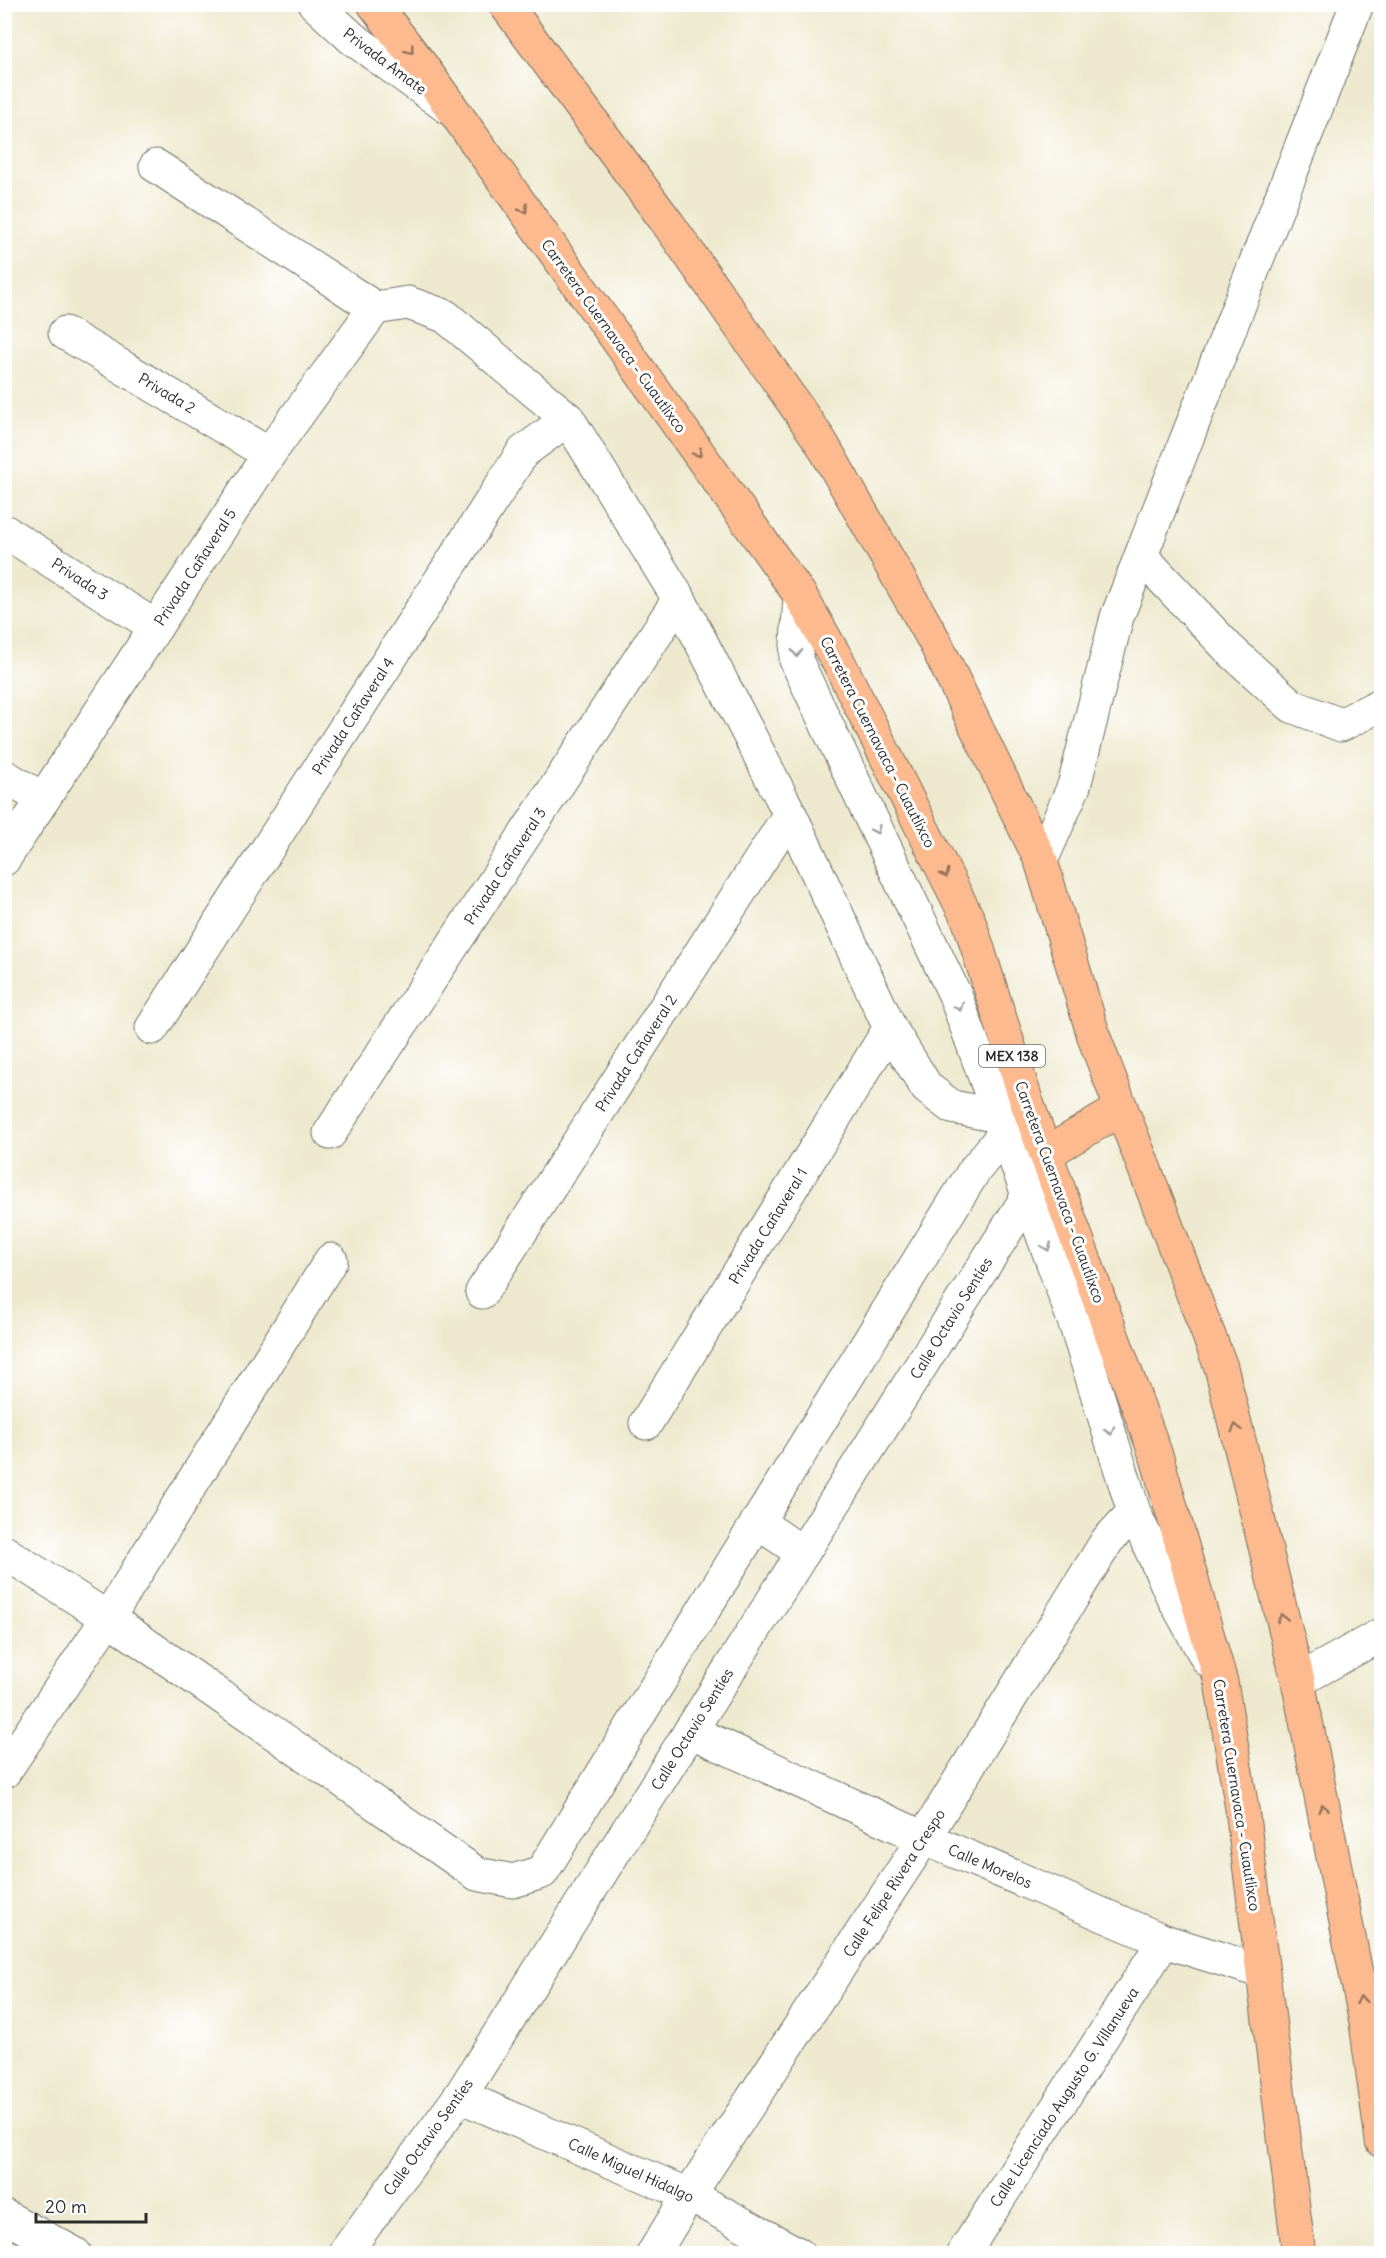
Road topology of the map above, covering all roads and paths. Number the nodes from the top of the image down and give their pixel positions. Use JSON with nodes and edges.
{"nodes":[{"id":1,"x":315,"y":4,"type":"edge"},
{"id":2,"x":374,"y":4,"type":"edge"},
{"id":3,"x":505,"y":4,"type":"edge"},
{"id":4,"x":1357,"y":4,"type":"edge"},
{"id":5,"x":456,"y":114,"type":"junction"},
{"id":6,"x":156,"y":166,"type":"dead end"},
{"id":7,"x":375,"y":308,"type":"junction"},
{"id":8,"x":65,"y":333,"type":"dead end"},
{"id":9,"x":568,"y":419,"type":"junction"},
{"id":10,"x":269,"y":454,"type":"junction"},
{"id":11,"x":4,"y":531,"type":"edge"},
{"id":12,"x":1141,"y":556,"type":"junction"},
{"id":13,"x":800,"y":595,"type":"junction"},
{"id":14,"x":679,"y":599,"type":"junction"},
{"id":15,"x":156,"y":627,"type":"junction"},
{"id":16,"x":1382,"y":704,"type":"edge"},
{"id":17,"x":4,"y":776,"type":"edge"},
{"id":18,"x":44,"y":799,"type":"junction"},
{"id":19,"x":790,"y":814,"type":"junction"},
{"id":20,"x":4,"y":859,"type":"edge"},
{"id":21,"x":1041,"y":861,"type":"junction"},
{"id":22,"x":153,"y":1028,"type":"dead end"},
{"id":23,"x":890,"y":1028,"type":"junction"},
{"id":24,"x":1121,"y":1109,"type":"junction"},
{"id":25,"x":1002,"y":1125,"type":"junction"},
{"id":26,"x":330,"y":1133,"type":"dead end"},
{"id":27,"x":1047,"y":1153,"type":"junction"},
{"id":28,"x":1028,"y":1196,"type":"junction"},
{"id":29,"x":331,"y":1260,"type":"dead end"},
{"id":30,"x":482,"y":1292,"type":"dead end"},
{"id":31,"x":646,"y":1423,"type":"dead end"},
{"id":32,"x":1134,"y":1512,"type":"junction"},
{"id":33,"x":757,"y":1522,"type":"junction"},
{"id":34,"x":4,"y":1552,"type":"edge"},
{"id":35,"x":803,"y":1553,"type":"junction"},
{"id":36,"x":108,"y":1618,"type":"junction"},
{"id":37,"x":1382,"y":1634,"type":"edge"},
{"id":38,"x":1221,"y":1682,"type":"junction"},
{"id":39,"x":1298,"y":1682,"type":"junction"},
{"id":40,"x":690,"y":1731,"type":"junction"},
{"id":41,"x":4,"y":1772,"type":"edge"},
{"id":42,"x":924,"y":1838,"type":"junction"},
{"id":43,"x":1164,"y":1941,"type":"junction"},
{"id":44,"x":1263,"y":1972,"type":"junction"},
{"id":45,"x":460,"y":2096,"type":"junction"},
{"id":46,"x":1382,"y":2141,"type":"edge"},
{"id":47,"x":688,"y":2195,"type":"junction"},
{"id":48,"x":4,"y":2216,"type":"edge"},
{"id":49,"x":75,"y":2253,"type":"edge"},
{"id":50,"x":344,"y":2253,"type":"edge"},
{"id":51,"x":653,"y":2253,"type":"edge"},
{"id":52,"x":798,"y":2253,"type":"edge"},
{"id":53,"x":963,"y":2253,"type":"edge"},
{"id":54,"x":1299,"y":2253,"type":"edge"}],
"edges":[{"from":1,"to":5,"type":"street","name":"Privada Amate"},
{"from":2,"to":5,"type":"main road","name":"Carretera Cuernavaca - Cuautlixco","number":"MEX 138","one_way":true},
{"from":3,"to":21,"type":"main road"},
{"from":4,"to":12,"type":"street"},
{"from":5,"to":13,"type":"main road","name":"Carretera Cuernavaca - Cuautlixco","number":"MEX 138","one_way":true},
{"from":6,"to":7,"type":"street"},
{"from":7,"to":9,"type":"street"},
{"from":7,"to":10,"type":"street","name":"Privada Cañaveral 5"},
{"from":8,"to":10,"type":"street","name":"Privada 2"},
{"from":9,"to":14,"type":"street"},
{"from":9,"to":22,"type":"street","name":"Privada Cañaveral 4"},
{"from":10,"to":15,"type":"street","name":"Privada Cañaveral 5"},
{"from":11,"to":15,"type":"street","name":"Privada 3"},
{"from":12,"to":16,"type":"street"},
{"from":12,"to":21,"type":"street"},
{"from":13,"to":25,"type":"street","one_way":true},
{"from":13,"to":27,"type":"main road","name":"Carretera Cuernavaca - Cuautlixco","number":"MEX 138","one_way":true},
{"from":14,"to":19,"type":"street"},
{"from":14,"to":26,"type":"street","name":"Privada Cañaveral 3"},
{"from":15,"to":18,"type":"street","name":"Privada Cañaveral 5"},
{"from":17,"to":18,"type":"street"},
{"from":18,"to":20,"type":"street","name":"Privada Cañaveral 5"},
{"from":19,"to":23,"type":"street"},
{"from":19,"to":30,"type":"street","name":"Privada Cañaveral 2"},
{"from":21,"to":24,"type":"main road"},
{"from":23,"to":25,"type":"street"},
{"from":23,"to":31,"type":"street","name":"Privada Cañaveral 1"},
{"from":24,"to":27,"type":"main road"},
{"from":39,"to":24,"type":"main road","one_way":true},
{"from":25,"to":28,"type":"street"},
{"from":25,"to":33,"type":"street"},
{"from":27,"to":38,"type":"main road","name":"Carretera Cuernavaca - Cuautlixco","number":"MEX 138"},
{"from":28,"to":32,"type":"street","one_way":true},
{"from":28,"to":35,"type":"street","name":"Calle Octavio Sentíes"},
{"from":29,"to":36,"type":"street"},
{"from":32,"to":38,"type":"street"},
{"from":32,"to":42,"type":"street","name":"Calle Felipe Rivera Crespo"},
{"from":33,"to":35,"type":"street"},
{"from":33,"to":36,"type":"street"},
{"from":34,"to":36,"type":"street"},
{"from":35,"to":40,"type":"street","name":"Calle Octavio Sentíes"},
{"from":36,"to":41,"type":"street"},
{"from":37,"to":39,"type":"street"},
{"from":38,"to":44,"type":"main road","name":"Carretera Cuernavaca - Cuautlixco","number":"MEX 138"},
{"from":46,"to":39,"type":"main road","one_way":true},
{"from":40,"to":42,"type":"street","name":"Calle Morelos"},
{"from":40,"to":45,"type":"street","name":"Calle Octavio Sentíes"},
{"from":42,"to":43,"type":"street","name":"Calle Morelos"},
{"from":42,"to":47,"type":"street","name":"Calle Felipe Rivera Crespo"},
{"from":43,"to":44,"type":"street","name":"Calle Morelos"},
{"from":43,"to":53,"type":"street","name":"Calle Licenciado Augusto G. Villanueva"},
{"from":44,"to":54,"type":"main road","name":"Carretera Cuernavaca - Cuautlixco","number":"MEX 138"},
{"from":45,"to":47,"type":"street","name":"Calle Miguel Hidalgo"},
{"from":45,"to":50,"type":"street","name":"Calle Octavio Sentíes"},
{"from":47,"to":51,"type":"street","name":"Calle Felipe Rivera Crespo"},
{"from":47,"to":52,"type":"street","name":"Calle Miguel Hidalgo"},
{"from":48,"to":49,"type":"street"}]}
